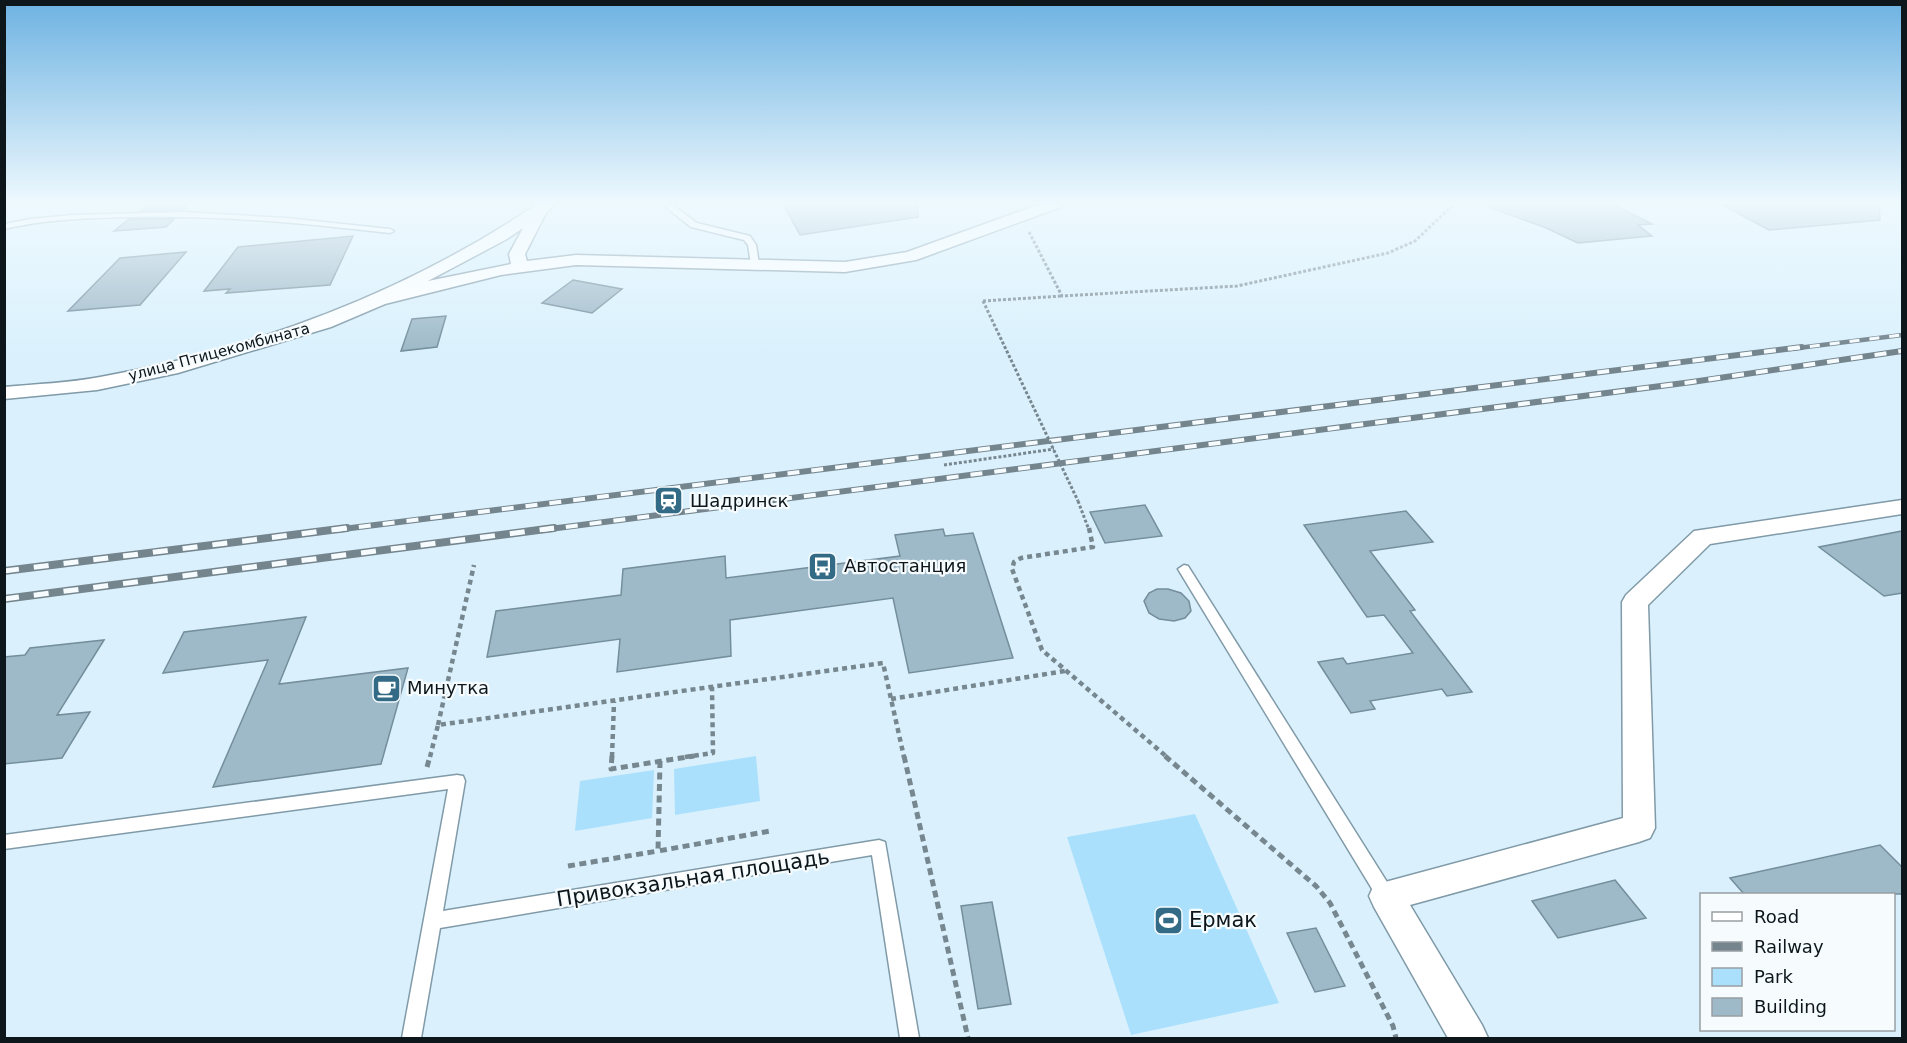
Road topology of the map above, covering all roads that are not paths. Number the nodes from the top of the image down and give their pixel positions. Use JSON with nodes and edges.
{"nodes":[{"id":1,"x":469,"y":253,"type":"edge"},
{"id":2,"x":518,"y":253,"type":"edge"},
{"id":3,"x":754,"y":253,"type":"edge"},
{"id":4,"x":917,"y":253,"type":"edge"},
{"id":5,"x":755,"y":264,"type":"junction"},
{"id":6,"x":520,"y":266,"type":"junction"},
{"id":7,"x":379,"y":300,"type":"junction"},
{"id":8,"x":4,"y":393,"type":"edge"},
{"id":9,"x":1902,"y":507,"type":"edge"},
{"id":10,"x":1184,"y":569,"type":"dead end"},
{"id":11,"x":4,"y":842,"type":"edge"},
{"id":12,"x":1386,"y":896,"type":"junction"},
{"id":13,"x":433,"y":921,"type":"junction"},
{"id":14,"x":411,"y":1038,"type":"edge"},
{"id":15,"x":910,"y":1038,"type":"edge"},
{"id":16,"x":1469,"y":1038,"type":"edge"}],
"edges":[{"from":1,"to":7,"type":"street","name":"улица Птицекомбината"},
{"from":2,"to":6,"type":"street"},
{"from":3,"to":5,"type":"lane"},
{"from":4,"to":5,"type":"street"},
{"from":5,"to":6,"type":"street"},
{"from":6,"to":7,"type":"street"},
{"from":7,"to":8,"type":"street","name":"улица Птицекомбината"},
{"from":9,"to":12,"type":"street"},
{"from":10,"to":12,"type":"lane"},
{"from":11,"to":13,"type":"lane"},
{"from":12,"to":16,"type":"street"},
{"from":13,"to":14,"type":"lane"},
{"from":13,"to":15,"type":"lane","name":"Привокзальная площадь"}]}
